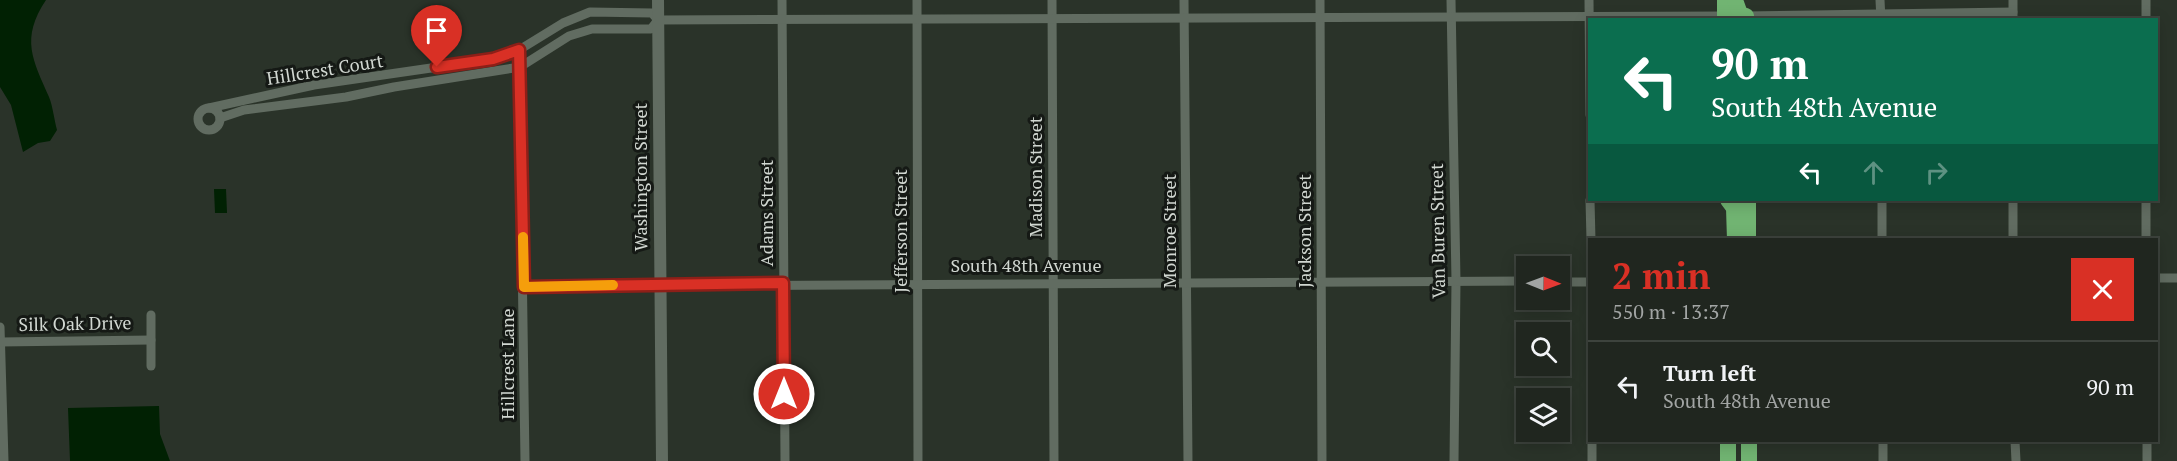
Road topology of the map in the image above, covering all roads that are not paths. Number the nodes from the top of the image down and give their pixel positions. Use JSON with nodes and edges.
{"nodes":[{"id":1,"x":658,"y":0,"type":"edge"},
{"id":2,"x":782,"y":0,"type":"edge"},
{"id":3,"x":917,"y":0,"type":"edge"},
{"id":4,"x":1052,"y":0,"type":"edge"},
{"id":5,"x":1184,"y":0,"type":"edge"},
{"id":6,"x":1320,"y":0,"type":"edge"},
{"id":7,"x":1450,"y":0,"type":"edge"},
{"id":8,"x":1590,"y":0,"type":"edge"},
{"id":9,"x":1735,"y":0,"type":"edge"},
{"id":10,"x":1880,"y":0,"type":"edge"},
{"id":11,"x":2013,"y":0,"type":"edge"},
{"id":12,"x":2146,"y":0,"type":"edge"},
{"id":13,"x":1735,"y":13,"type":"edge"},
{"id":14,"x":1590,"y":16,"type":"junction"},
{"id":15,"x":1881,"y":16,"type":"edge"},
{"id":16,"x":2013,"y":16,"type":"edge"},
{"id":17,"x":1450,"y":17,"type":"junction"},
{"id":18,"x":1320,"y":18,"type":"junction"},
{"id":19,"x":2146,"y":18,"type":"edge"},
{"id":20,"x":1052,"y":19,"type":"junction"},
{"id":21,"x":1184,"y":19,"type":"junction"},
{"id":22,"x":658,"y":20,"type":"junction"},
{"id":23,"x":782,"y":20,"type":"junction"},
{"id":24,"x":917,"y":20,"type":"junction"},
{"id":25,"x":519,"y":50,"type":"junction"},
{"id":26,"x":519,"y":68,"type":"junction"},
{"id":27,"x":208,"y":108,"type":"junction"},
{"id":28,"x":220,"y":118,"type":"junction"},
{"id":29,"x":1590,"y":201,"type":"edge"},
{"id":30,"x":1727,"y":201,"type":"edge"},
{"id":31,"x":1728,"y":201,"type":"edge"},
{"id":32,"x":1748,"y":201,"type":"edge"},
{"id":33,"x":1882,"y":201,"type":"edge"},
{"id":34,"x":2013,"y":201,"type":"edge"},
{"id":35,"x":2146,"y":201,"type":"edge"},
{"id":36,"x":1591,"y":238,"type":"edge"},
{"id":37,"x":1726,"y":238,"type":"edge"},
{"id":38,"x":1735,"y":238,"type":"edge"},
{"id":39,"x":1748,"y":238,"type":"edge"},
{"id":40,"x":1882,"y":238,"type":"edge"},
{"id":41,"x":2013,"y":238,"type":"edge"},
{"id":42,"x":2146,"y":238,"type":"edge"},
{"id":43,"x":2158,"y":278,"type":"edge"},
{"id":44,"x":2177,"y":278,"type":"edge"},
{"id":45,"x":1456,"y":281,"type":"junction"},
{"id":46,"x":1516,"y":281,"type":"edge"},
{"id":47,"x":1321,"y":282,"type":"junction"},
{"id":48,"x":1570,"y":282,"type":"edge"},
{"id":49,"x":1588,"y":282,"type":"edge"},
{"id":50,"x":783,"y":283,"type":"junction"},
{"id":51,"x":918,"y":283,"type":"junction"},
{"id":52,"x":1053,"y":283,"type":"junction"},
{"id":53,"x":1187,"y":283,"type":"junction"},
{"id":54,"x":660,"y":284,"type":"junction"},
{"id":55,"x":524,"y":287,"type":"junction"},
{"id":56,"x":151,"y":315,"type":"dead end"},
{"id":57,"x":0,"y":327,"type":"edge"},
{"id":58,"x":151,"y":340,"type":"junction"},
{"id":59,"x":0,"y":342,"type":"edge"},
{"id":60,"x":151,"y":366,"type":"dead end"},
{"id":61,"x":1592,"y":442,"type":"edge"},
{"id":62,"x":1728,"y":442,"type":"edge"},
{"id":63,"x":1749,"y":442,"type":"edge"},
{"id":64,"x":1883,"y":442,"type":"edge"},
{"id":65,"x":2015,"y":442,"type":"edge"},
{"id":66,"x":2147,"y":442,"type":"edge"},
{"id":67,"x":1,"y":445,"type":"edge"},
{"id":68,"x":4,"y":461,"type":"edge"},
{"id":69,"x":525,"y":461,"type":"edge"},
{"id":70,"x":662,"y":461,"type":"edge"},
{"id":71,"x":785,"y":461,"type":"edge"},
{"id":72,"x":918,"y":461,"type":"edge"},
{"id":73,"x":1054,"y":461,"type":"edge"},
{"id":74,"x":1188,"y":461,"type":"edge"},
{"id":75,"x":1322,"y":461,"type":"edge"},
{"id":76,"x":1454,"y":461,"type":"edge"},
{"id":77,"x":1592,"y":461,"type":"edge"},
{"id":78,"x":1728,"y":461,"type":"edge"},
{"id":79,"x":1749,"y":461,"type":"edge"},
{"id":80,"x":1883,"y":461,"type":"edge"},
{"id":81,"x":2016,"y":461,"type":"edge"},
{"id":82,"x":2147,"y":461,"type":"edge"}],
"edges":[{"from":1,"to":22,"type":"street","name":"Washington Street"},
{"from":2,"to":23,"type":"street","name":"Adams Street"},
{"from":3,"to":24,"type":"street","name":"Jefferson Street"},
{"from":4,"to":20,"type":"street","name":"Madison Street"},
{"from":5,"to":21,"type":"street","name":"Monroe Street"},
{"from":6,"to":18,"type":"street","name":"Jackson Street"},
{"from":7,"to":17,"type":"street","name":"Van Buren Street"},
{"from":8,"to":14,"type":"street"},
{"from":9,"to":13,"type":"highway"},
{"from":10,"to":15,"type":"street"},
{"from":11,"to":16,"type":"street"},
{"from":12,"to":19,"type":"street"},
{"from":13,"to":14,"type":"street"},
{"from":13,"to":15,"type":"street"},
{"from":14,"to":17,"type":"street"},
{"from":15,"to":16,"type":"street"},
{"from":17,"to":18,"type":"street"},
{"from":17,"to":45,"type":"street","name":"Van Buren Street"},
{"from":18,"to":21,"type":"street"},
{"from":18,"to":47,"type":"street","name":"Jackson Street"},
{"from":20,"to":21,"type":"street"},
{"from":20,"to":24,"type":"street"},
{"from":20,"to":52,"type":"street","name":"Madison Street"},
{"from":21,"to":53,"type":"street","name":"Monroe Street"},
{"from":22,"to":23,"type":"street"},
{"from":22,"to":25,"type":"street","name":"Hillcrest Court"},
{"from":22,"to":26,"type":"street","name":"Hillcrest Court"},
{"from":22,"to":54,"type":"street","name":"Washington Street"},
{"from":23,"to":24,"type":"street"},
{"from":23,"to":50,"type":"street","name":"Adams Street"},
{"from":24,"to":51,"type":"street","name":"Jefferson Street"},
{"from":25,"to":26,"type":"street","name":"Hillcrest Lane"},
{"from":25,"to":27,"type":"street","name":"Hillcrest Court"},
{"from":26,"to":28,"type":"street","name":"Hillcrest Court"},
{"from":26,"to":55,"type":"street","name":"Hillcrest Lane"},
{"from":27,"to":28,"type":"street"},
{"from":27,"to":28,"type":"street"},
{"from":29,"to":36,"type":"street"},
{"from":30,"to":37,"type":"highway"},
{"from":31,"to":38,"type":"highway"},
{"from":32,"to":39,"type":"highway"},
{"from":33,"to":40,"type":"street"},
{"from":34,"to":41,"type":"street"},
{"from":35,"to":42,"type":"street"},
{"from":43,"to":44,"type":"street"},
{"from":45,"to":46,"type":"street","name":"South 48th Avenue"},
{"from":45,"to":47,"type":"street","name":"South 48th Avenue"},
{"from":45,"to":76,"type":"street","name":"Van Buren Street"},
{"from":47,"to":53,"type":"street","name":"South 48th Avenue"},
{"from":47,"to":75,"type":"street","name":"Jackson Street"},
{"from":48,"to":49,"type":"street"},
{"from":50,"to":51,"type":"street","name":"South 48th Avenue"},
{"from":50,"to":54,"type":"street","name":"South 48th Avenue"},
{"from":50,"to":71,"type":"street","name":"Adams Street"},
{"from":51,"to":52,"type":"street","name":"South 48th Avenue"},
{"from":51,"to":72,"type":"street","name":"Jefferson Street"},
{"from":52,"to":53,"type":"street","name":"South 48th Avenue"},
{"from":52,"to":73,"type":"street","name":"Madison Street"},
{"from":53,"to":74,"type":"street","name":"Monroe Street"},
{"from":54,"to":55,"type":"street","name":"South 48th Avenue"},
{"from":54,"to":70,"type":"street","name":"Washington Street"},
{"from":55,"to":69,"type":"street","name":"Hillcrest Lane"},
{"from":56,"to":58,"type":"street"},
{"from":57,"to":59,"type":"street"},
{"from":58,"to":59,"type":"street","name":"Silk Oak Drive"},
{"from":58,"to":60,"type":"street"},
{"from":59,"to":67,"type":"street"},
{"from":61,"to":77,"type":"street"},
{"from":62,"to":78,"type":"highway"},
{"from":63,"to":79,"type":"highway"},
{"from":64,"to":80,"type":"street"},
{"from":65,"to":81,"type":"street"},
{"from":66,"to":82,"type":"street"},
{"from":67,"to":68,"type":"street"}]}
